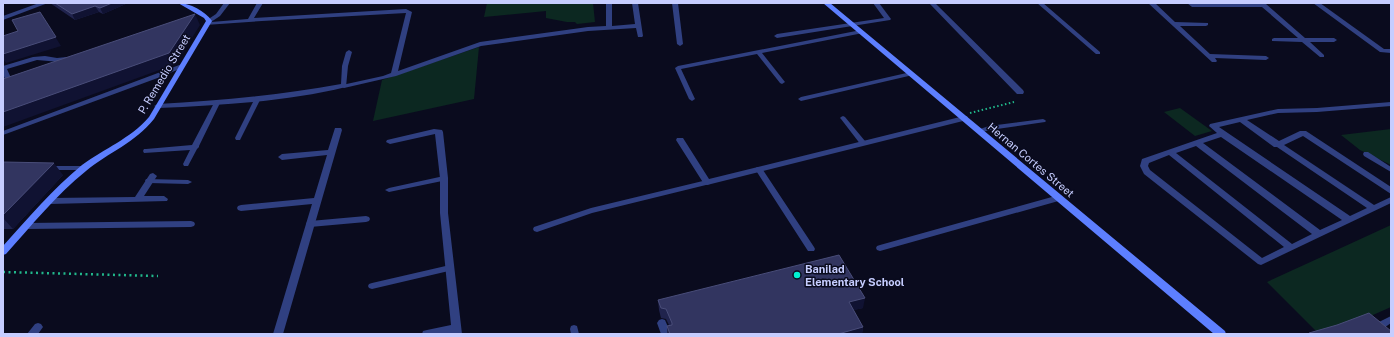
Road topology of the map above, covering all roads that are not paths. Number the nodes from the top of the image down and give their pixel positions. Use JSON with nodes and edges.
{"nodes":[{"id":1,"x":45,"y":3,"type":"edge"},
{"id":2,"x":227,"y":3,"type":"edge"},
{"id":3,"x":260,"y":3,"type":"edge"},
{"id":4,"x":609,"y":3,"type":"edge"},
{"id":5,"x":635,"y":3,"type":"edge"},
{"id":6,"x":675,"y":3,"type":"edge"},
{"id":7,"x":826,"y":3,"type":"edge"},
{"id":8,"x":876,"y":3,"type":"edge"},
{"id":9,"x":932,"y":3,"type":"edge"},
{"id":10,"x":1040,"y":3,"type":"edge"},
{"id":11,"x":1151,"y":3,"type":"edge"},
{"id":12,"x":1190,"y":3,"type":"edge"},
{"id":13,"x":1316,"y":3,"type":"edge"},
{"id":14,"x":186,"y":4,"type":"edge"},
{"id":15,"x":3,"y":18,"type":"edge"},
{"id":16,"x":250,"y":20,"type":"junction"},
{"id":17,"x":208,"y":23,"type":"junction"},
{"id":18,"x":1174,"y":24,"type":"junction"},
{"id":19,"x":1206,"y":24,"type":"dead end"},
{"id":20,"x":853,"y":25,"type":"junction"},
{"id":21,"x":638,"y":26,"type":"junction"},
{"id":22,"x":609,"y":28,"type":"junction"},
{"id":23,"x":861,"y":32,"type":"junction"},
{"id":24,"x":640,"y":36,"type":"dead end"},
{"id":25,"x":777,"y":36,"type":"dead end"},
{"id":26,"x":1274,"y":40,"type":"dead end"},
{"id":27,"x":1302,"y":40,"type":"junction"},
{"id":28,"x":1334,"y":40,"type":"dead end"},
{"id":29,"x":680,"y":44,"type":"dead end"},
{"id":30,"x":1391,"y":51,"type":"edge"},
{"id":31,"x":349,"y":52,"type":"dead end"},
{"id":32,"x":758,"y":52,"type":"junction"},
{"id":33,"x":1098,"y":53,"type":"dead end"},
{"id":34,"x":1322,"y":56,"type":"dead end"},
{"id":35,"x":73,"y":57,"type":"edge"},
{"id":36,"x":1266,"y":58,"type":"dead end"},
{"id":37,"x":182,"y":66,"type":"junction"},
{"id":38,"x":911,"y":74,"type":"junction"},
{"id":39,"x":394,"y":75,"type":"junction"},
{"id":40,"x":23,"y":76,"type":"edge"},
{"id":41,"x":782,"y":82,"type":"dead end"},
{"id":42,"x":344,"y":86,"type":"junction"},
{"id":43,"x":1020,"y":92,"type":"dead end"},
{"id":44,"x":692,"y":99,"type":"dead end"},
{"id":45,"x":801,"y":99,"type":"dead end"},
{"id":46,"x":257,"y":100,"type":"junction"},
{"id":47,"x":217,"y":103,"type":"junction"},
{"id":48,"x":1391,"y":104,"type":"edge"},
{"id":49,"x":158,"y":106,"type":"junction"},
{"id":50,"x":962,"y":117,"type":"junction"},
{"id":51,"x":843,"y":118,"type":"dead end"},
{"id":52,"x":1240,"y":119,"type":"junction"},
{"id":53,"x":1043,"y":121,"type":"dead end"},
{"id":54,"x":338,"y":130,"type":"dead end"},
{"id":55,"x":979,"y":131,"type":"junction"},
{"id":56,"x":3,"y":133,"type":"edge"},
{"id":57,"x":1222,"y":134,"type":"junction"},
{"id":58,"x":238,"y":138,"type":"dead end"},
{"id":59,"x":680,"y":140,"type":"dead end"},
{"id":60,"x":390,"y":142,"type":"dead end"},
{"id":61,"x":1197,"y":142,"type":"junction"},
{"id":62,"x":863,"y":143,"type":"junction"},
{"id":63,"x":1278,"y":145,"type":"junction"},
{"id":64,"x":196,"y":147,"type":"junction"},
{"id":65,"x":146,"y":151,"type":"dead end"},
{"id":66,"x":332,"y":152,"type":"junction"},
{"id":67,"x":1170,"y":152,"type":"junction"},
{"id":68,"x":1366,"y":154,"type":"dead end"},
{"id":69,"x":282,"y":157,"type":"dead end"},
{"id":70,"x":186,"y":164,"type":"dead end"},
{"id":71,"x":41,"y":168,"type":"edge"},
{"id":72,"x":83,"y":168,"type":"junction"},
{"id":73,"x":759,"y":169,"type":"junction"},
{"id":74,"x":1391,"y":170,"type":"edge"},
{"id":75,"x":151,"y":178,"type":"joint"},
{"id":76,"x":444,"y":178,"type":"junction"},
{"id":77,"x":188,"y":182,"type":"dead end"},
{"id":78,"x":707,"y":182,"type":"junction"},
{"id":79,"x":389,"y":190,"type":"dead end"},
{"id":80,"x":1391,"y":191,"type":"edge"},
{"id":81,"x":1059,"y":198,"type":"junction"},
{"id":82,"x":138,"y":199,"type":"junction"},
{"id":83,"x":164,"y":199,"type":"dead end"},
{"id":84,"x":1391,"y":200,"type":"edge"},
{"id":85,"x":50,"y":201,"type":"junction"},
{"id":86,"x":316,"y":201,"type":"junction"},
{"id":87,"x":241,"y":208,"type":"dead end"},
{"id":88,"x":1374,"y":208,"type":"junction"},
{"id":89,"x":366,"y":219,"type":"dead end"},
{"id":90,"x":1349,"y":220,"type":"junction"},
{"id":91,"x":191,"y":224,"type":"dead end"},
{"id":92,"x":310,"y":224,"type":"junction"},
{"id":93,"x":26,"y":226,"type":"junction"},
{"id":94,"x":537,"y":229,"type":"dead end"},
{"id":95,"x":1319,"y":234,"type":"junction"},
{"id":96,"x":880,"y":248,"type":"dead end"},
{"id":97,"x":1291,"y":248,"type":"junction"},
{"id":98,"x":811,"y":249,"type":"dead end"},
{"id":99,"x":3,"y":252,"type":"edge"},
{"id":100,"x":450,"y":268,"type":"junction"},
{"id":101,"x":372,"y":286,"type":"dead end"},
{"id":102,"x":1391,"y":320,"type":"edge"},
{"id":103,"x":662,"y":323,"type":"dead end"},
{"id":104,"x":456,"y":331,"type":"edge"},
{"id":105,"x":278,"y":334,"type":"edge"},
{"id":106,"x":427,"y":334,"type":"edge"},
{"id":107,"x":666,"y":334,"type":"edge"},
{"id":108,"x":1221,"y":334,"type":"edge"},
{"id":109,"x":1377,"y":334,"type":"edge"}],
"edges":[{"from":1,"to":15,"type":"street"},
{"from":2,"to":17,"type":"lane"},
{"from":3,"to":16,"type":"lane"},
{"from":4,"to":22,"type":"lane"},
{"from":5,"to":21,"type":"lane"},
{"from":6,"to":29,"type":"lane"},
{"from":7,"to":20,"type":"main road","name":"Hernan Cortes Street"},
{"from":8,"to":20,"type":"lane"},
{"from":9,"to":43,"type":"street"},
{"from":10,"to":33,"type":"lane"},
{"from":11,"to":18,"type":"street"},
{"from":12,"to":27,"type":"street"},
{"from":13,"to":30,"type":"street"},
{"from":14,"to":17,"type":"main road"},
{"from":16,"to":17,"type":"lane"},
{"from":16,"to":39,"type":"lane"},
{"from":17,"to":37,"type":"main road","name":"P. Remedio Street"},
{"from":18,"to":19,"type":"street"},
{"from":18,"to":36,"type":"street"},
{"from":20,"to":23,"type":"main road","name":"Hernan Cortes Street"},
{"from":20,"to":25,"type":"lane"},
{"from":21,"to":22,"type":"lane"},
{"from":21,"to":24,"type":"lane"},
{"from":22,"to":39,"type":"lane"},
{"from":23,"to":32,"type":"lane"},
{"from":23,"to":38,"type":"main road","name":"Hernan Cortes Street"},
{"from":26,"to":27,"type":"street"},
{"from":27,"to":28,"type":"street"},
{"from":27,"to":34,"type":"street"},
{"from":31,"to":42,"type":"street"},
{"from":32,"to":41,"type":"lane"},
{"from":32,"to":44,"type":"lane"},
{"from":35,"to":40,"type":"lane"},
{"from":37,"to":49,"type":"main road","name":"P. Remedio Street"},
{"from":37,"to":56,"type":"lane"},
{"from":38,"to":45,"type":"lane"},
{"from":38,"to":50,"type":"main road","name":"Hernan Cortes Street"},
{"from":39,"to":42,"type":"lane"},
{"from":42,"to":46,"type":"street"},
{"from":46,"to":47,"type":"street"},
{"from":46,"to":58,"type":"lane"},
{"from":47,"to":49,"type":"street"},
{"from":47,"to":64,"type":"lane"},
{"from":48,"to":52,"type":"street"},
{"from":49,"to":72,"type":"main road","name":"P. Remedio Street"},
{"from":50,"to":55,"type":"main road","name":"Hernan Cortes Street"},
{"from":50,"to":62,"type":"street"},
{"from":51,"to":62,"type":"lane"},
{"from":52,"to":57,"type":"street"},
{"from":52,"to":63,"type":"street"},
{"from":53,"to":55,"type":"lane"},
{"from":54,"to":66,"type":"street"},
{"from":55,"to":81,"type":"main road","name":"Hernan Cortes Street"},
{"from":57,"to":61,"type":"street"},
{"from":57,"to":90,"type":"street"},
{"from":59,"to":78,"type":"street"},
{"from":60,"to":76,"type":"street"},
{"from":61,"to":67,"type":"street"},
{"from":61,"to":95,"type":"street"},
{"from":62,"to":73,"type":"street"},
{"from":63,"to":80,"type":"street"},
{"from":63,"to":88,"type":"street"},
{"from":64,"to":65,"type":"lane"},
{"from":64,"to":70,"type":"lane"},
{"from":66,"to":69,"type":"street"},
{"from":66,"to":86,"type":"street"},
{"from":67,"to":97,"type":"street"},
{"from":67,"to":97,"type":"street"},
{"from":68,"to":74,"type":"lane"},
{"from":71,"to":72,"type":"lane"},
{"from":72,"to":85,"type":"main road","name":"P. Remedio Street"},
{"from":73,"to":78,"type":"street"},
{"from":73,"to":98,"type":"lane"},
{"from":75,"to":77,"type":"lane"},
{"from":75,"to":82,"type":"street"},
{"from":76,"to":79,"type":"lane"},
{"from":76,"to":100,"type":"street"},
{"from":78,"to":94,"type":"lane"},
{"from":81,"to":96,"type":"lane"},
{"from":81,"to":108,"type":"main road","name":"Hernan Cortes Street"},
{"from":82,"to":83,"type":"street"},
{"from":82,"to":85,"type":"street"},
{"from":84,"to":88,"type":"street"},
{"from":85,"to":93,"type":"main road","name":"P. Remedio Street"},
{"from":86,"to":87,"type":"street"},
{"from":86,"to":92,"type":"street"},
{"from":88,"to":90,"type":"street"},
{"from":89,"to":92,"type":"lane"},
{"from":90,"to":95,"type":"street"},
{"from":91,"to":93,"type":"street"},
{"from":92,"to":105,"type":"street"},
{"from":93,"to":99,"type":"main road","name":"P. Remedio Street"},
{"from":95,"to":97,"type":"street"},
{"from":100,"to":101,"type":"lane"},
{"from":100,"to":104,"type":"street"},
{"from":102,"to":109,"type":"lane"},
{"from":103,"to":107,"type":"street"},
{"from":104,"to":106,"type":"street"}]}
